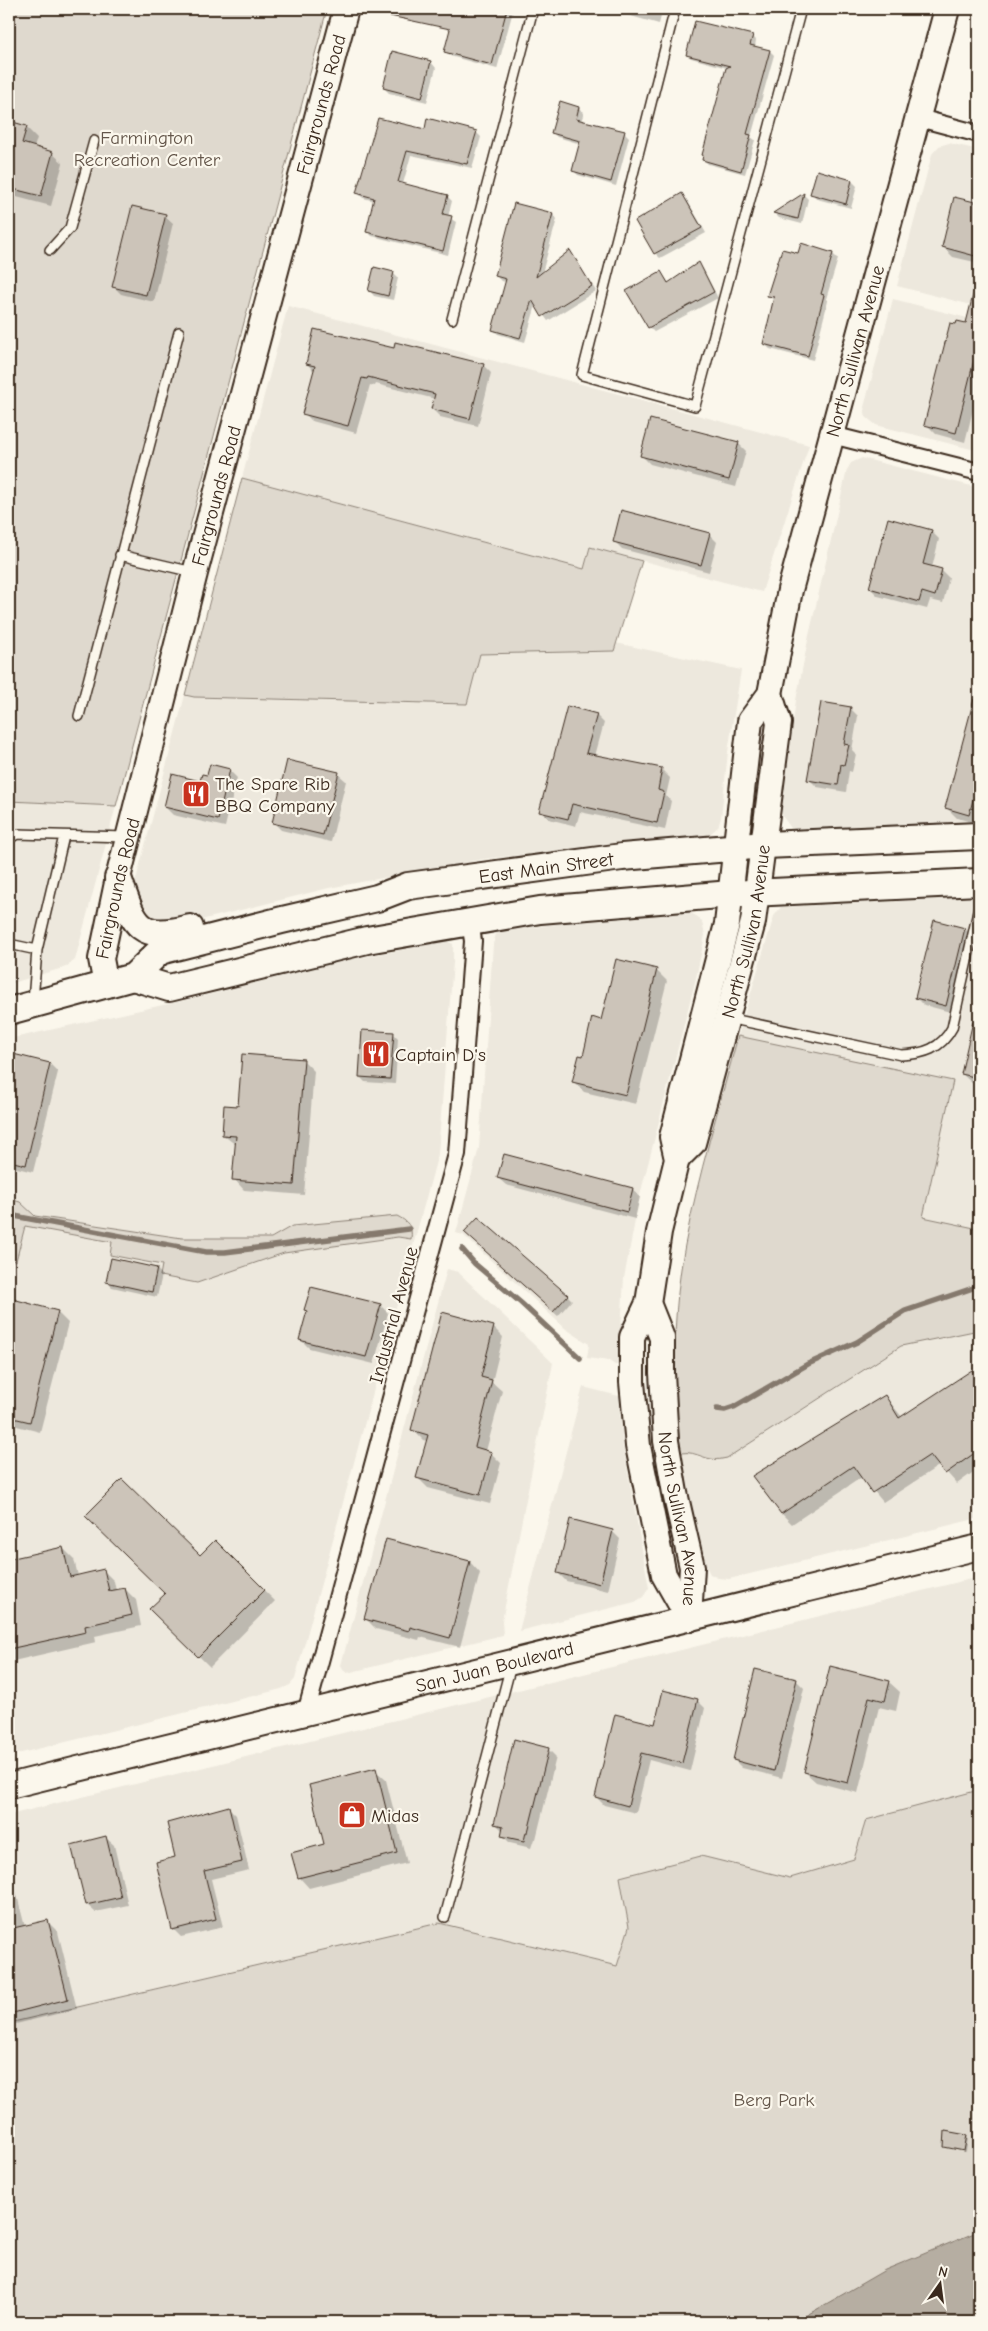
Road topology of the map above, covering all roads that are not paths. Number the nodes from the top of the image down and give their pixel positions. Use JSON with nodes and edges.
{"nodes":[{"id":1,"x":346,"y":9,"type":"edge"},
{"id":2,"x":533,"y":9,"type":"edge"},
{"id":3,"x":675,"y":9,"type":"edge"},
{"id":4,"x":801,"y":9,"type":"edge"},
{"id":5,"x":947,"y":9,"type":"edge"},
{"id":6,"x":918,"y":118,"type":"junction"},
{"id":7,"x":979,"y":134,"type":"edge"},
{"id":8,"x":94,"y":141,"type":"dead end"},
{"id":9,"x":50,"y":250,"type":"dead end"},
{"id":10,"x":452,"y":319,"type":"dead end"},
{"id":11,"x":178,"y":332,"type":"dead end"},
{"id":12,"x":832,"y":435,"type":"junction"},
{"id":13,"x":979,"y":472,"type":"edge"},
{"id":14,"x":120,"y":555,"type":"junction"},
{"id":15,"x":195,"y":573,"type":"junction"},
{"id":16,"x":770,"y":694,"type":"junction"},
{"id":17,"x":79,"y":716,"type":"dead end"},
{"id":18,"x":64,"y":836,"type":"junction"},
{"id":19,"x":979,"y":836,"type":"edge"},
{"id":20,"x":129,"y":837,"type":"junction"},
{"id":21,"x":9,"y":839,"type":"edge"},
{"id":22,"x":765,"y":845,"type":"junction"},
{"id":23,"x":736,"y":847,"type":"junction"},
{"id":24,"x":118,"y":878,"type":"junction"},
{"id":25,"x":460,"y":878,"type":"junction"},
{"id":26,"x":979,"y":882,"type":"edge"},
{"id":27,"x":408,"y":886,"type":"junction"},
{"id":28,"x":758,"y":892,"type":"junction"},
{"id":29,"x":731,"y":894,"type":"junction"},
{"id":30,"x":979,"y":907,"type":"edge"},
{"id":31,"x":470,"y":920,"type":"junction"},
{"id":32,"x":9,"y":944,"type":"edge"},
{"id":33,"x":36,"y":950,"type":"junction"},
{"id":34,"x":133,"y":977,"type":"junction"},
{"id":35,"x":106,"y":985,"type":"junction"},
{"id":36,"x":21,"y":1008,"type":"edge"},
{"id":37,"x":727,"y":1018,"type":"junction"},
{"id":38,"x":677,"y":1159,"type":"junction"},
{"id":39,"x":979,"y":1548,"type":"edge"},
{"id":40,"x":689,"y":1618,"type":"junction"},
{"id":41,"x":511,"y":1662,"type":"junction"},
{"id":42,"x":306,"y":1713,"type":"junction"},
{"id":43,"x":9,"y":1786,"type":"edge"},
{"id":44,"x":445,"y":1917,"type":"dead end"}],
"edges":[{"from":1,"to":15,"type":"main road","name":"Fairgrounds Road"},
{"from":2,"to":10,"type":"lane"},
{"from":3,"to":4,"type":"lane"},
{"from":5,"to":6,"type":"main road","name":"North Sullivan Avenue"},
{"from":6,"to":7,"type":"street"},
{"from":6,"to":12,"type":"main road","name":"North Sullivan Avenue"},
{"from":8,"to":9,"type":"lane"},
{"from":11,"to":14,"type":"lane"},
{"from":12,"to":13,"type":"street"},
{"from":12,"to":16,"type":"main road","name":"North Sullivan Avenue"},
{"from":14,"to":15,"type":"lane"},
{"from":14,"to":17,"type":"lane"},
{"from":15,"to":20,"type":"main road","name":"Fairgrounds Road"},
{"from":16,"to":22,"type":"main road","name":"North Sullivan Avenue"},
{"from":16,"to":23,"type":"main road","name":"North Sullivan Avenue"},
{"from":18,"to":20,"type":"lane"},
{"from":18,"to":21,"type":"lane"},
{"from":18,"to":33,"type":"lane"},
{"from":19,"to":22,"type":"main road","name":"East Main Street"},
{"from":20,"to":24,"type":"main road","name":"Fairgrounds Road"},
{"from":22,"to":23,"type":"main road","name":"East Main Street"},
{"from":22,"to":28,"type":"main road","name":"North Sullivan Avenue"},
{"from":23,"to":25,"type":"main road","name":"East Main Street"},
{"from":23,"to":29,"type":"main road","name":"North Sullivan Avenue"},
{"from":24,"to":27,"type":"main road"},
{"from":24,"to":35,"type":"main road","name":"Fairgrounds Road"},
{"from":25,"to":27,"type":"main road","name":"East Main Street"},
{"from":25,"to":31,"type":"main road"},
{"from":26,"to":28,"type":"main road"},
{"from":27,"to":34,"type":"main road","name":"East Main Street"},
{"from":28,"to":29,"type":"main road"},
{"from":28,"to":37,"type":"main road","name":"North Sullivan Avenue"},
{"from":29,"to":31,"type":"main road"},
{"from":29,"to":38,"type":"main road","name":"North Sullivan Avenue"},
{"from":30,"to":37,"type":"lane"},
{"from":31,"to":34,"type":"main road"},
{"from":31,"to":42,"type":"street","name":"Industrial Avenue"},
{"from":32,"to":33,"type":"lane"},
{"from":33,"to":36,"type":"lane"},
{"from":34,"to":35,"type":"main road","name":"East Main Street"},
{"from":35,"to":36,"type":"main road","name":"East Main Street"},
{"from":37,"to":38,"type":"main road","name":"North Sullivan Avenue"},
{"from":38,"to":40,"type":"main road","name":"North Sullivan Avenue"},
{"from":39,"to":40,"type":"main road","name":"San Juan Boulevard"},
{"from":40,"to":41,"type":"main road","name":"San Juan Boulevard"},
{"from":41,"to":42,"type":"main road","name":"San Juan Boulevard"},
{"from":41,"to":44,"type":"lane"},
{"from":42,"to":43,"type":"main road","name":"San Juan Boulevard"}]}
